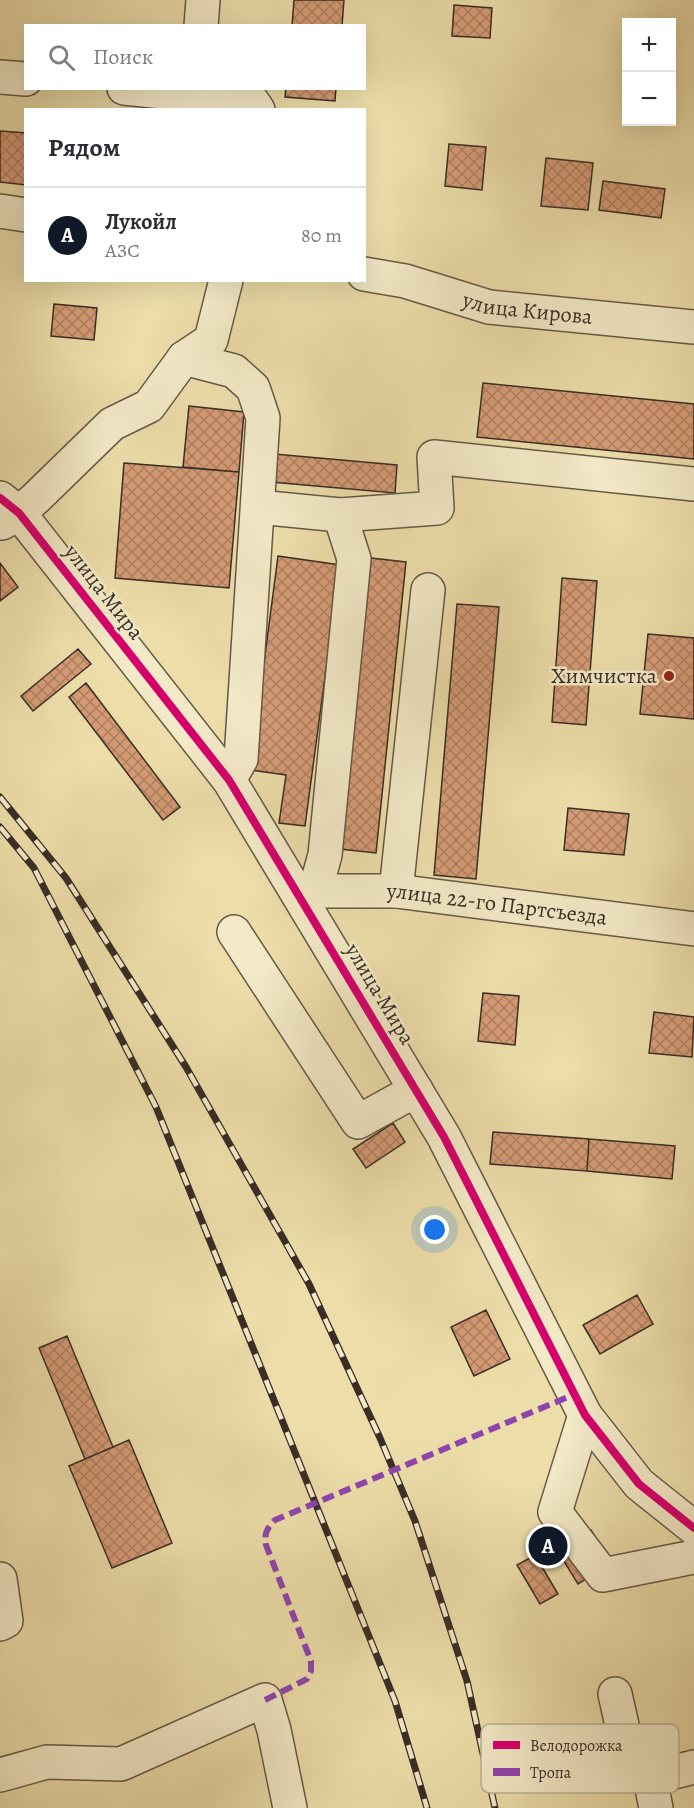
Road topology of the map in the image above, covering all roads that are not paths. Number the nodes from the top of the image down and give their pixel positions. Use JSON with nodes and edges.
{"nodes":[{"id":1,"x":203,"y":0,"type":"edge"},
{"id":2,"x":201,"y":24,"type":"edge"},
{"id":3,"x":0,"y":77,"type":"edge"},
{"id":4,"x":24,"y":79,"type":"edge"},
{"id":5,"x":160,"y":90,"type":"edge"},
{"id":6,"x":195,"y":92,"type":"edge"},
{"id":7,"x":257,"y":108,"type":"edge"},
{"id":8,"x":0,"y":211,"type":"edge"},
{"id":9,"x":24,"y":215,"type":"edge"},
{"id":10,"x":366,"y":254,"type":"edge"},
{"id":11,"x":366,"y":274,"type":"edge"},
{"id":12,"x":405,"y":281,"type":"junction"},
{"id":13,"x":226,"y":282,"type":"edge"},
{"id":14,"x":694,"y":327,"type":"edge"},
{"id":15,"x":184,"y":358,"type":"junction"},
{"id":16,"x":694,"y":484,"type":"edge"},
{"id":17,"x":258,"y":507,"type":"junction"},
{"id":18,"x":6,"y":512,"type":"edge"},
{"id":19,"x":340,"y":515,"type":"junction"},
{"id":20,"x":428,"y":590,"type":"dead end"},
{"id":21,"x":229,"y":780,"type":"junction"},
{"id":22,"x":396,"y":891,"type":"junction"},
{"id":23,"x":306,"y":892,"type":"junction"},
{"id":24,"x":694,"y":929,"type":"edge"},
{"id":25,"x":234,"y":932,"type":"dead end"},
{"id":26,"x":416,"y":1090,"type":"junction"},
{"id":27,"x":585,"y":1414,"type":"junction"},
{"id":28,"x":694,"y":1528,"type":"edge"},
{"id":29,"x":694,"y":1557,"type":"edge"},
{"id":30,"x":0,"y":1579,"type":"edge"},
{"id":31,"x":0,"y":1624,"type":"edge"},
{"id":32,"x":615,"y":1694,"type":"dead end"},
{"id":33,"x":622,"y":1724,"type":"edge"},
{"id":34,"x":694,"y":1767,"type":"edge"},
{"id":35,"x":0,"y":1775,"type":"edge"},
{"id":36,"x":679,"y":1777,"type":"edge"},
{"id":37,"x":290,"y":1808,"type":"edge"}],
"edges":[{"from":1,"to":2,"type":"street"},
{"from":3,"to":4,"type":"street"},
{"from":5,"to":6,"type":"street"},
{"from":6,"to":7,"type":"street"},
{"from":8,"to":9,"type":"street"},
{"from":10,"to":12,"type":"street"},
{"from":11,"to":12,"type":"street","name":"улица Кирова"},
{"from":12,"to":14,"type":"street","name":"улица Кирова"},
{"from":13,"to":15,"type":"street"},
{"from":15,"to":17,"type":"street"},
{"from":15,"to":18,"type":"street"},
{"from":16,"to":19,"type":"street"},
{"from":17,"to":19,"type":"street"},
{"from":17,"to":21,"type":"street"},
{"from":18,"to":21,"type":"street","name":"улица Мира"},
{"from":19,"to":23,"type":"street"},
{"from":20,"to":22,"type":"street"},
{"from":21,"to":23,"type":"street","name":"улица Мира"},
{"from":22,"to":23,"type":"street","name":"улица 22-го Партсъезда"},
{"from":22,"to":24,"type":"street","name":"улица 22-го Партсъезда"},
{"from":23,"to":26,"type":"street","name":"улица Мира"},
{"from":25,"to":26,"type":"street"},
{"from":26,"to":27,"type":"street","name":"улица Мира"},
{"from":27,"to":28,"type":"street","name":"улица Мира"},
{"from":27,"to":29,"type":"street"},
{"from":30,"to":31,"type":"street"},
{"from":32,"to":33,"type":"street"},
{"from":34,"to":36,"type":"street"},
{"from":35,"to":37,"type":"street"}]}
